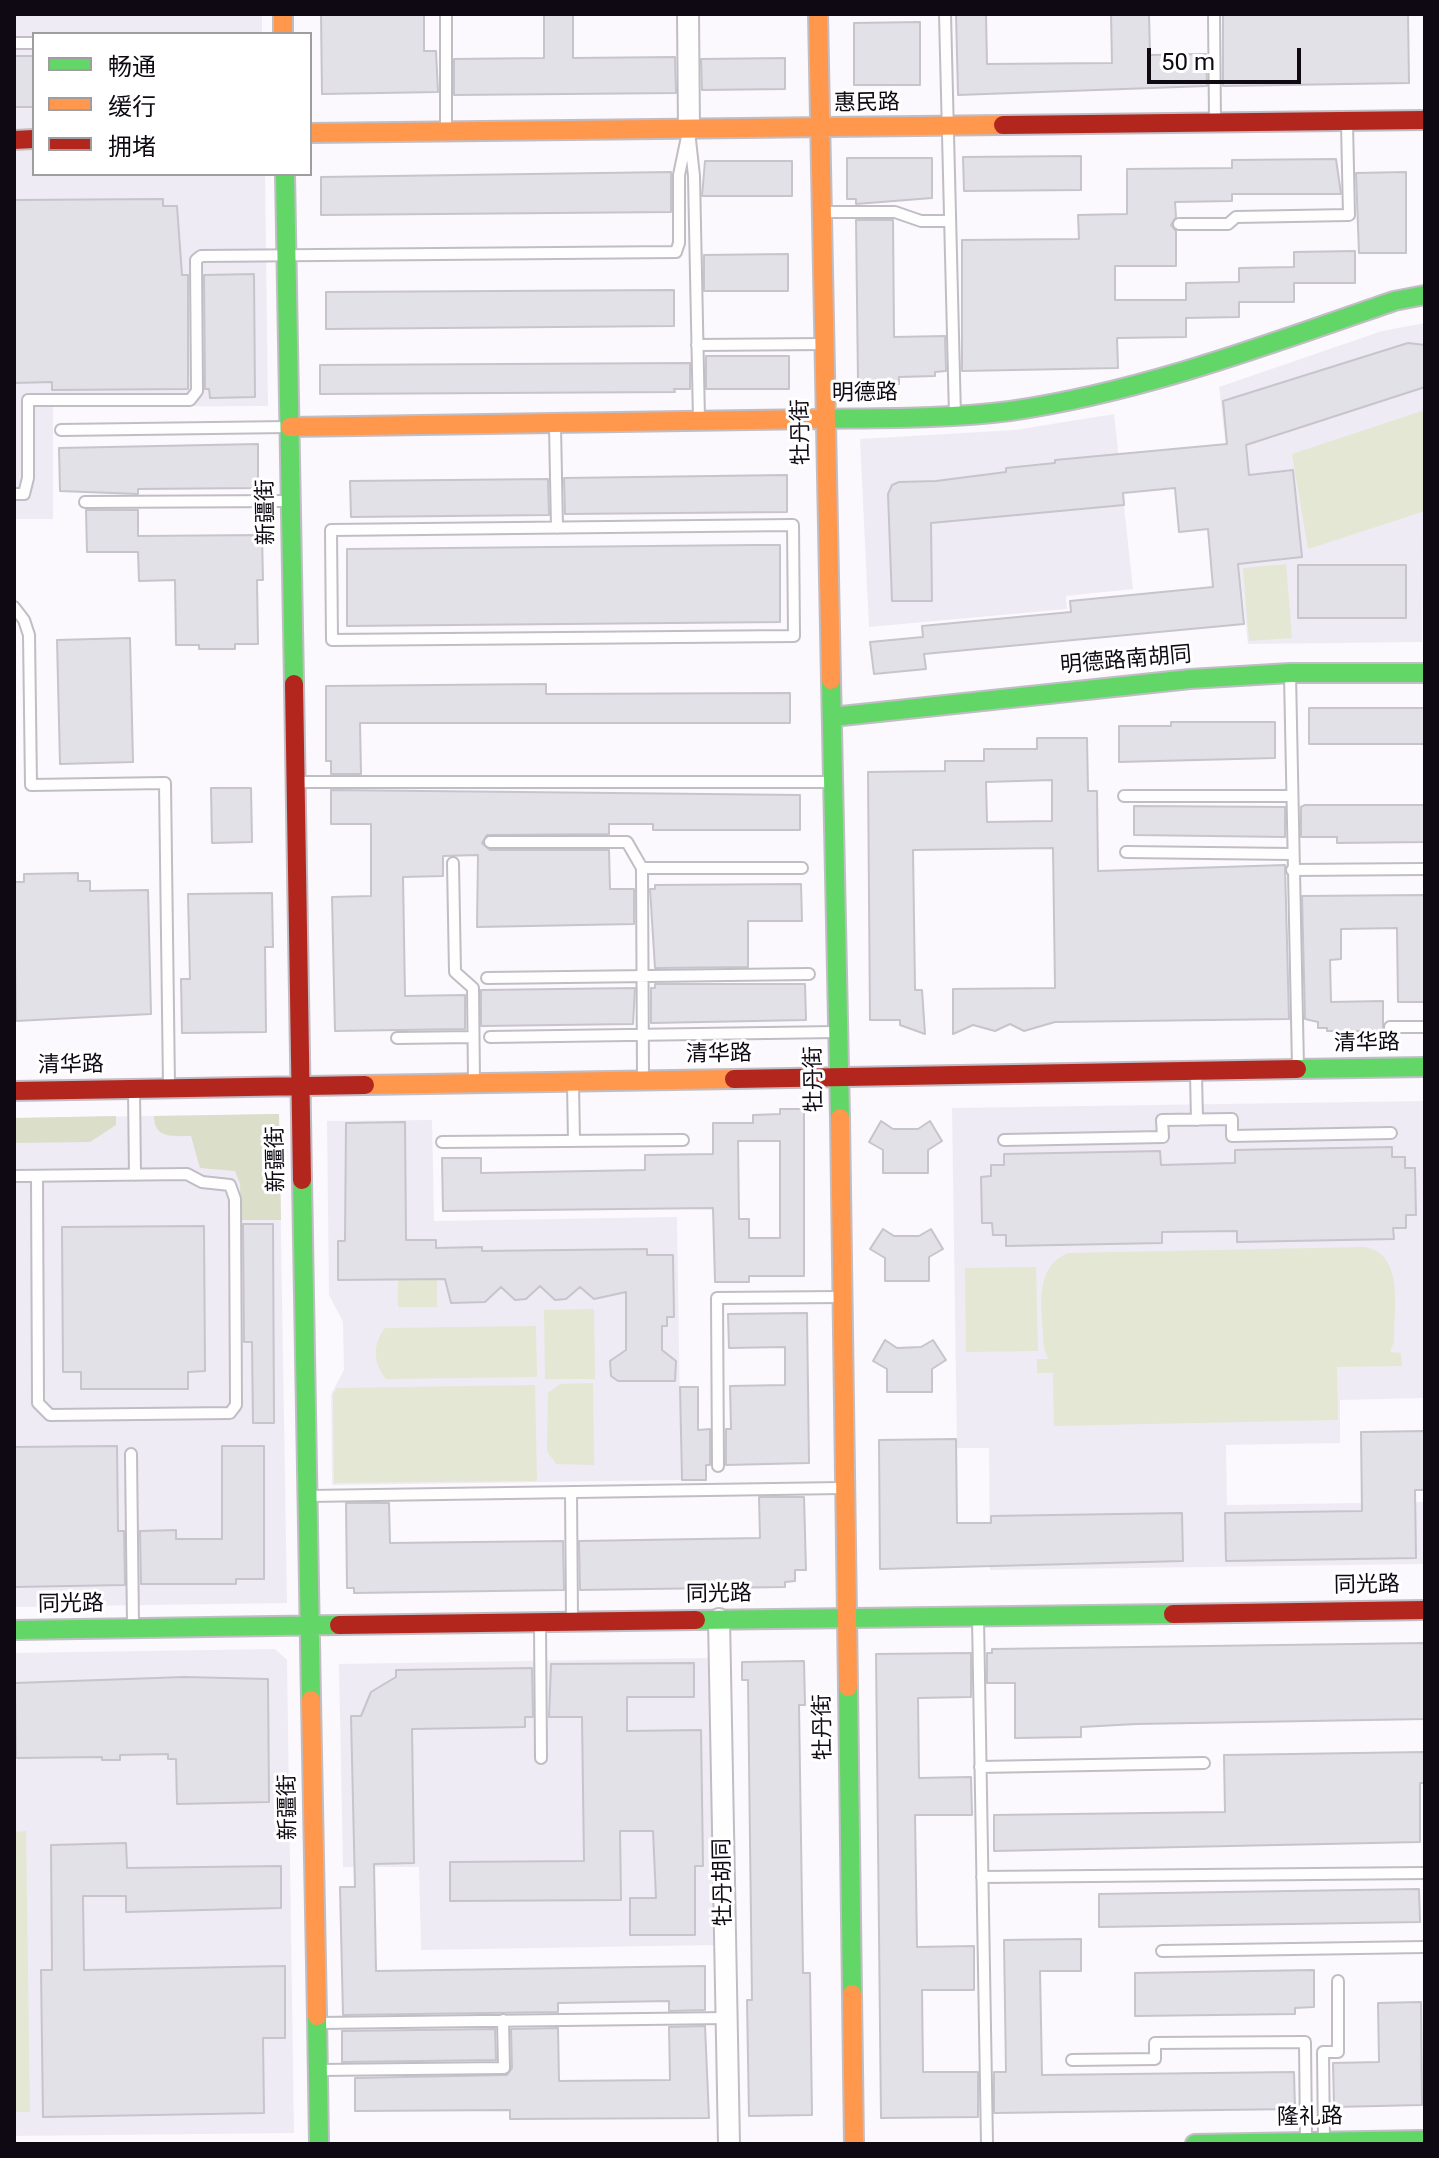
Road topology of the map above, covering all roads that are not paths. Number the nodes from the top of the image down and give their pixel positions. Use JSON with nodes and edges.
{"nodes":[{"id":1,"x":446,"y":14,"type":"edge"},
{"id":2,"x":688,"y":14,"type":"edge"},
{"id":3,"x":818,"y":14,"type":"edge"},
{"id":4,"x":945,"y":14,"type":"edge"},
{"id":5,"x":1214,"y":14,"type":"edge"},
{"id":6,"x":1425,"y":120,"type":"edge"},
{"id":7,"x":1347,"y":122,"type":"junction"},
{"id":8,"x":1215,"y":123,"type":"junction"},
{"id":9,"x":947,"y":127,"type":"junction"},
{"id":10,"x":820,"y":129,"type":"junction"},
{"id":11,"x":689,"y":130,"type":"junction"},
{"id":12,"x":446,"y":132,"type":"junction"},
{"id":13,"x":312,"y":133,"type":"edge"},
{"id":14,"x":285,"y":176,"type":"edge"},
{"id":15,"x":822,"y":212,"type":"junction"},
{"id":16,"x":950,"y":221,"type":"junction"},
{"id":17,"x":1179,"y":224,"type":"dead end"},
{"id":18,"x":286,"y":255,"type":"junction"},
{"id":19,"x":1425,"y":295,"type":"edge"},
{"id":20,"x":824,"y":344,"type":"junction"},
{"id":21,"x":697,"y":345,"type":"junction"},
{"id":22,"x":955,"y":417,"type":"junction"},
{"id":23,"x":826,"y":419,"type":"junction"},
{"id":24,"x":699,"y":422,"type":"junction"},
{"id":25,"x":555,"y":424,"type":"junction"},
{"id":26,"x":290,"y":427,"type":"junction"},
{"id":27,"x":61,"y":430,"type":"dead end"},
{"id":28,"x":14,"y":494,"type":"edge"},
{"id":29,"x":291,"y":501,"type":"junction"},
{"id":30,"x":85,"y":502,"type":"dead end"},
{"id":31,"x":557,"y":528,"type":"junction"},
{"id":32,"x":14,"y":607,"type":"edge"},
{"id":33,"x":1290,"y":673,"type":"junction"},
{"id":34,"x":1425,"y":673,"type":"edge"},
{"id":35,"x":832,"y":717,"type":"junction"},
{"id":36,"x":296,"y":782,"type":"junction"},
{"id":37,"x":833,"y":782,"type":"junction"},
{"id":38,"x":1124,"y":796,"type":"dead end"},
{"id":39,"x":1291,"y":796,"type":"junction"},
{"id":40,"x":490,"y":842,"type":"dead end"},
{"id":41,"x":1126,"y":852,"type":"dead end"},
{"id":42,"x":1291,"y":854,"type":"junction"},
{"id":43,"x":453,"y":863,"type":"dead end"},
{"id":44,"x":642,"y":868,"type":"junction"},
{"id":45,"x":802,"y":868,"type":"dead end"},
{"id":46,"x":1425,"y":869,"type":"edge"},
{"id":47,"x":1292,"y":870,"type":"junction"},
{"id":48,"x":809,"y":974,"type":"dead end"},
{"id":49,"x":642,"y":976,"type":"junction"},
{"id":50,"x":487,"y":978,"type":"dead end"},
{"id":51,"x":1390,"y":1027,"type":"dead end"},
{"id":52,"x":1425,"y":1027,"type":"edge"},
{"id":53,"x":838,"y":1032,"type":"junction"},
{"id":54,"x":642,"y":1035,"type":"junction"},
{"id":55,"x":473,"y":1037,"type":"junction"},
{"id":56,"x":490,"y":1037,"type":"dead end"},
{"id":57,"x":397,"y":1038,"type":"dead end"},
{"id":58,"x":1425,"y":1067,"type":"edge"},
{"id":59,"x":1299,"y":1069,"type":"junction"},
{"id":60,"x":1196,"y":1071,"type":"junction"},
{"id":61,"x":839,"y":1077,"type":"junction"},
{"id":62,"x":643,"y":1080,"type":"junction"},
{"id":63,"x":573,"y":1082,"type":"junction"},
{"id":64,"x":474,"y":1083,"type":"junction"},
{"id":65,"x":300,"y":1086,"type":"junction"},
{"id":66,"x":169,"y":1088,"type":"junction"},
{"id":67,"x":134,"y":1089,"type":"junction"},
{"id":68,"x":14,"y":1091,"type":"edge"},
{"id":69,"x":1197,"y":1120,"type":"junction"},
{"id":70,"x":1391,"y":1133,"type":"dead end"},
{"id":71,"x":683,"y":1140,"type":"dead end"},
{"id":72,"x":1004,"y":1140,"type":"dead end"},
{"id":73,"x":574,"y":1141,"type":"junction"},
{"id":74,"x":442,"y":1142,"type":"dead end"},
{"id":75,"x":135,"y":1175,"type":"junction"},
{"id":76,"x":14,"y":1176,"type":"edge"},
{"id":77,"x":37,"y":1176,"type":"junction"},
{"id":78,"x":842,"y":1297,"type":"junction"},
{"id":79,"x":131,"y":1454,"type":"dead end"},
{"id":80,"x":718,"y":1466,"type":"dead end"},
{"id":81,"x":844,"y":1488,"type":"junction"},
{"id":82,"x":571,"y":1492,"type":"junction"},
{"id":83,"x":307,"y":1496,"type":"junction"},
{"id":84,"x":1425,"y":1610,"type":"edge"},
{"id":85,"x":977,"y":1616,"type":"junction"},
{"id":86,"x":846,"y":1618,"type":"junction"},
{"id":87,"x":719,"y":1619,"type":"junction"},
{"id":88,"x":540,"y":1622,"type":"junction"},
{"id":89,"x":572,"y":1622,"type":"junction"},
{"id":90,"x":309,"y":1625,"type":"junction"},
{"id":91,"x":133,"y":1628,"type":"junction"},
{"id":92,"x":14,"y":1630,"type":"edge"},
{"id":93,"x":541,"y":1758,"type":"dead end"},
{"id":94,"x":1204,"y":1763,"type":"dead end"},
{"id":95,"x":980,"y":1767,"type":"junction"},
{"id":96,"x":1425,"y":1873,"type":"edge"},
{"id":97,"x":982,"y":1877,"type":"junction"},
{"id":98,"x":1425,"y":1947,"type":"edge"},
{"id":99,"x":1162,"y":1951,"type":"dead end"},
{"id":100,"x":1338,"y":1981,"type":"dead end"},
{"id":101,"x":726,"y":2018,"type":"junction"},
{"id":102,"x":503,"y":2020,"type":"junction"},
{"id":103,"x":317,"y":2023,"type":"junction"},
{"id":104,"x":1072,"y":2060,"type":"dead end"},
{"id":105,"x":318,"y":2070,"type":"junction"},
{"id":106,"x":1425,"y":2140,"type":"edge"},
{"id":107,"x":1315,"y":2142,"type":"junction"},
{"id":108,"x":319,"y":2144,"type":"edge"},
{"id":109,"x":729,"y":2144,"type":"edge"},
{"id":110,"x":854,"y":2144,"type":"edge"},
{"id":111,"x":987,"y":2144,"type":"edge"},
{"id":112,"x":1195,"y":2144,"type":"edge"}],
"edges":[{"from":1,"to":12,"type":"lane"},
{"from":2,"to":11,"type":"street"},
{"from":3,"to":10,"type":"street","name":"牡丹街"},
{"from":4,"to":9,"type":"lane"},
{"from":5,"to":8,"type":"lane"},
{"from":6,"to":7,"type":"street","name":"惠民路"},
{"from":7,"to":8,"type":"street","name":"惠民路"},
{"from":7,"to":17,"type":"lane"},
{"from":8,"to":9,"type":"street","name":"惠民路"},
{"from":9,"to":10,"type":"street","name":"惠民路"},
{"from":9,"to":16,"type":"lane"},
{"from":10,"to":11,"type":"street","name":"惠民路"},
{"from":10,"to":15,"type":"street","name":"牡丹街"},
{"from":11,"to":12,"type":"street","name":"惠民路"},
{"from":11,"to":18,"type":"lane"},
{"from":11,"to":21,"type":"lane"},
{"from":12,"to":13,"type":"street","name":"惠民路"},
{"from":14,"to":18,"type":"street","name":"新疆街"},
{"from":15,"to":16,"type":"lane"},
{"from":15,"to":20,"type":"street","name":"牡丹街"},
{"from":16,"to":22,"type":"lane"},
{"from":18,"to":26,"type":"street","name":"新疆街"},
{"from":18,"to":28,"type":"lane"},
{"from":19,"to":22,"type":"street","name":"明德路"},
{"from":20,"to":21,"type":"lane"},
{"from":20,"to":23,"type":"street","name":"牡丹街"},
{"from":21,"to":24,"type":"lane"},
{"from":22,"to":23,"type":"street","name":"明德路"},
{"from":23,"to":24,"type":"street","name":"明德路"},
{"from":23,"to":35,"type":"street","name":"牡丹街"},
{"from":24,"to":25,"type":"street","name":"明德路"},
{"from":25,"to":26,"type":"street","name":"明德路"},
{"from":25,"to":31,"type":"lane"},
{"from":26,"to":27,"type":"lane"},
{"from":26,"to":29,"type":"street","name":"新疆街"},
{"from":29,"to":30,"type":"lane"},
{"from":29,"to":36,"type":"street","name":"新疆街"},
{"from":31,"to":31,"type":"lane"},
{"from":32,"to":66,"type":"lane"},
{"from":33,"to":34,"type":"street","name":"明德路南胡同"},
{"from":33,"to":35,"type":"street","name":"明德路南胡同"},
{"from":33,"to":39,"type":"lane"},
{"from":35,"to":37,"type":"street","name":"牡丹街"},
{"from":36,"to":37,"type":"lane"},
{"from":36,"to":65,"type":"street","name":"新疆街"},
{"from":37,"to":53,"type":"street","name":"牡丹街"},
{"from":38,"to":39,"type":"lane"},
{"from":39,"to":42,"type":"lane"},
{"from":40,"to":44,"type":"lane"},
{"from":41,"to":42,"type":"lane"},
{"from":42,"to":47,"type":"lane"},
{"from":43,"to":55,"type":"lane"},
{"from":44,"to":45,"type":"lane"},
{"from":44,"to":49,"type":"lane"},
{"from":46,"to":47,"type":"lane"},
{"from":47,"to":59,"type":"lane"},
{"from":48,"to":49,"type":"lane"},
{"from":49,"to":50,"type":"lane"},
{"from":49,"to":54,"type":"lane"},
{"from":51,"to":52,"type":"lane"},
{"from":53,"to":54,"type":"lane"},
{"from":53,"to":61,"type":"street","name":"牡丹街"},
{"from":54,"to":56,"type":"lane"},
{"from":54,"to":62,"type":"lane"},
{"from":55,"to":57,"type":"lane"},
{"from":55,"to":64,"type":"lane"},
{"from":58,"to":59,"type":"street","name":"清华路"},
{"from":59,"to":60,"type":"street","name":"清华路"},
{"from":60,"to":61,"type":"street","name":"清华路"},
{"from":60,"to":69,"type":"lane"},
{"from":61,"to":62,"type":"street","name":"清华路"},
{"from":61,"to":78,"type":"street","name":"牡丹街"},
{"from":62,"to":63,"type":"street","name":"清华路"},
{"from":63,"to":64,"type":"street","name":"清华路"},
{"from":63,"to":73,"type":"lane"},
{"from":64,"to":65,"type":"street","name":"清华路"},
{"from":65,"to":66,"type":"street","name":"清华路"},
{"from":65,"to":83,"type":"street","name":"新疆街"},
{"from":66,"to":67,"type":"street","name":"清华路"},
{"from":67,"to":68,"type":"street","name":"清华路"},
{"from":67,"to":75,"type":"lane"},
{"from":69,"to":70,"type":"lane"},
{"from":69,"to":72,"type":"lane"},
{"from":71,"to":73,"type":"lane"},
{"from":73,"to":74,"type":"lane"},
{"from":75,"to":77,"type":"lane"},
{"from":75,"to":77,"type":"lane"},
{"from":76,"to":77,"type":"lane"},
{"from":78,"to":80,"type":"lane"},
{"from":78,"to":81,"type":"street","name":"牡丹街"},
{"from":79,"to":91,"type":"lane"},
{"from":81,"to":82,"type":"lane"},
{"from":81,"to":86,"type":"street","name":"牡丹街"},
{"from":82,"to":83,"type":"lane"},
{"from":82,"to":89,"type":"lane"},
{"from":83,"to":90,"type":"street","name":"新疆街"},
{"from":84,"to":85,"type":"street","name":"同光路"},
{"from":85,"to":86,"type":"street","name":"同光路"},
{"from":85,"to":95,"type":"lane"},
{"from":86,"to":87,"type":"street","name":"同光路"},
{"from":86,"to":110,"type":"street","name":"牡丹街"},
{"from":87,"to":89,"type":"street","name":"同光路"},
{"from":87,"to":101,"type":"street","name":"牡丹胡同"},
{"from":88,"to":89,"type":"street","name":"同光路"},
{"from":88,"to":90,"type":"street","name":"同光路"},
{"from":88,"to":93,"type":"lane"},
{"from":90,"to":91,"type":"street","name":"同光路"},
{"from":90,"to":103,"type":"street","name":"新疆街"},
{"from":91,"to":92,"type":"street","name":"同光路"},
{"from":94,"to":95,"type":"lane"},
{"from":95,"to":97,"type":"lane"},
{"from":96,"to":97,"type":"lane"},
{"from":97,"to":111,"type":"lane"},
{"from":98,"to":99,"type":"lane"},
{"from":100,"to":107,"type":"lane"},
{"from":101,"to":102,"type":"lane"},
{"from":101,"to":109,"type":"street","name":"牡丹胡同"},
{"from":102,"to":103,"type":"lane"},
{"from":102,"to":105,"type":"lane"},
{"from":103,"to":105,"type":"street","name":"新疆街"},
{"from":104,"to":107,"type":"lane"},
{"from":105,"to":108,"type":"street","name":"新疆街"},
{"from":106,"to":107,"type":"street","name":"隆礼路"},
{"from":107,"to":112,"type":"street","name":"隆礼路"}]}
